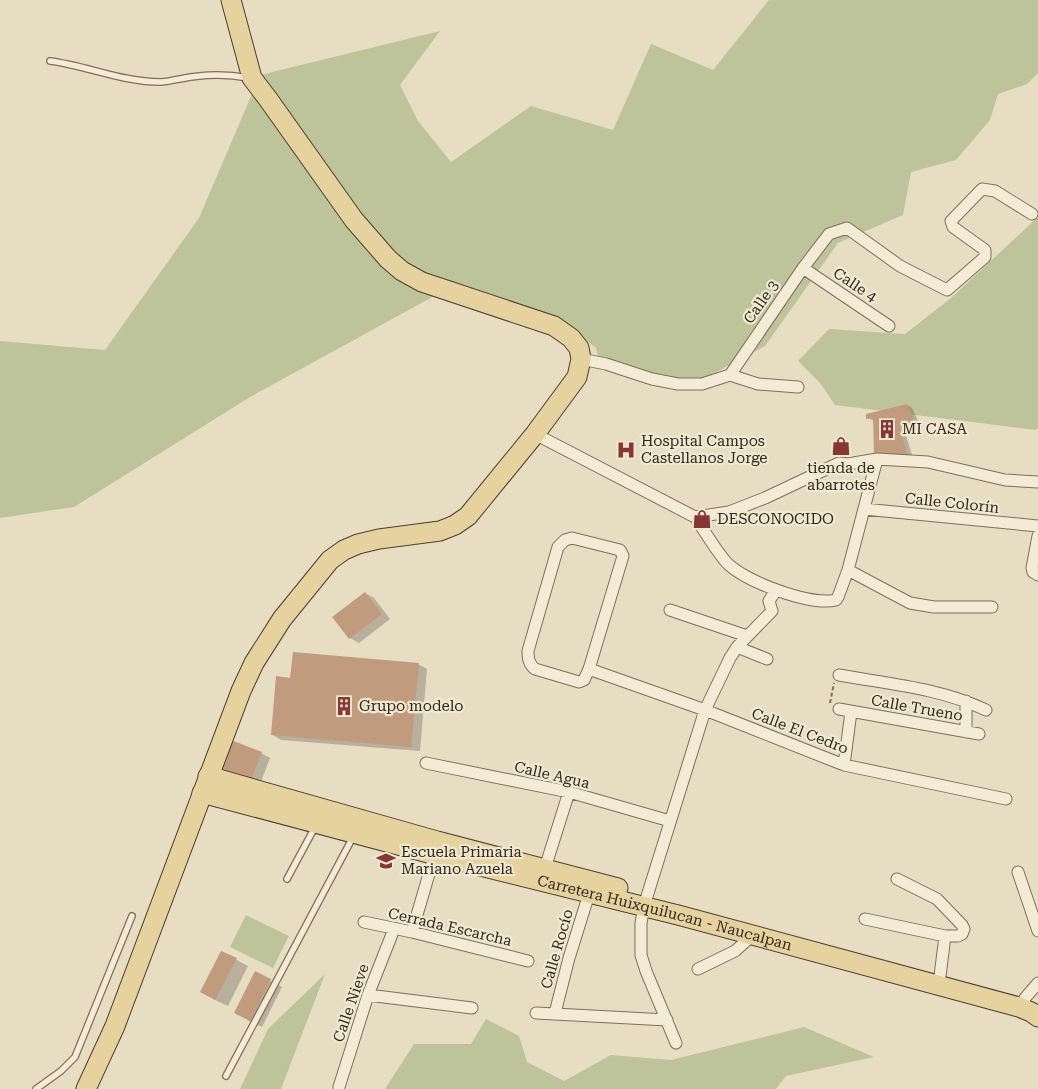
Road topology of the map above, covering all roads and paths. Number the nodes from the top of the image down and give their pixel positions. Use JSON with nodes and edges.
{"nodes":[{"id":1,"x":230,"y":0,"type":"edge"},
{"id":2,"x":50,"y":61,"type":"dead end"},
{"id":3,"x":252,"y":78,"type":"junction"},
{"id":4,"x":1032,"y":214,"type":"dead end"},
{"id":5,"x":803,"y":268,"type":"junction"},
{"id":6,"x":889,"y":326,"type":"dead end"},
{"id":7,"x":581,"y":359,"type":"junction"},
{"id":8,"x":730,"y":375,"type":"junction"},
{"id":9,"x":798,"y":387,"type":"dead end"},
{"id":10,"x":534,"y":434,"type":"junction"},
{"id":11,"x":877,"y":460,"type":"junction"},
{"id":12,"x":1038,"y":482,"type":"edge"},
{"id":13,"x":864,"y":509,"type":"junction"},
{"id":14,"x":695,"y":517,"type":"junction"},
{"id":15,"x":1038,"y":526,"type":"edge"},
{"id":16,"x":1038,"y":541,"type":"edge"},
{"id":17,"x":848,"y":570,"type":"junction"},
{"id":18,"x":1035,"y":572,"type":"edge"},
{"id":19,"x":776,"y":590,"type":"junction"},
{"id":20,"x":992,"y":607,"type":"dead end"},
{"id":21,"x":670,"y":610,"type":"dead end"},
{"id":22,"x":747,"y":636,"type":"junction"},
{"id":23,"x":737,"y":647,"type":"junction"},
{"id":24,"x":767,"y":659,"type":"dead end"},
{"id":25,"x":589,"y":670,"type":"junction"},
{"id":26,"x":839,"y":675,"type":"joint"},
{"id":27,"x":966,"y":701,"type":"junction"},
{"id":28,"x":838,"y":709,"type":"joint"},
{"id":29,"x":705,"y":710,"type":"junction"},
{"id":30,"x":986,"y":710,"type":"dead end"},
{"id":31,"x":851,"y":712,"type":"junction"},
{"id":32,"x":966,"y":732,"type":"junction"},
{"id":33,"x":979,"y":734,"type":"dead end"},
{"id":34,"x":426,"y":764,"type":"dead end"},
{"id":35,"x":844,"y":765,"type":"junction"},
{"id":36,"x":205,"y":785,"type":"junction"},
{"id":37,"x":568,"y":792,"type":"junction"},
{"id":38,"x":1006,"y":799,"type":"dead end"},
{"id":39,"x":670,"y":821,"type":"junction"},
{"id":40,"x":317,"y":823,"type":"junction"},
{"id":41,"x":355,"y":833,"type":"junction"},
{"id":42,"x":436,"y":848,"type":"junction"},
{"id":43,"x":545,"y":868,"type":"junction"},
{"id":44,"x":1018,"y":872,"type":"dead end"},
{"id":45,"x":287,"y":879,"type":"dead end"},
{"id":46,"x":897,"y":879,"type":"dead end"},
{"id":47,"x":589,"y":894,"type":"junction"},
{"id":48,"x":646,"y":902,"type":"junction"},
{"id":49,"x":132,"y":916,"type":"dead end"},
{"id":50,"x":865,"y":919,"type":"dead end"},
{"id":51,"x":364,"y":922,"type":"dead end"},
{"id":52,"x":394,"y":929,"type":"junction"},
{"id":53,"x":1038,"y":931,"type":"edge"},
{"id":54,"x":412,"y":932,"type":"junction"},
{"id":55,"x":753,"y":935,"type":"junction"},
{"id":56,"x":945,"y":936,"type":"junction"},
{"id":57,"x":528,"y":961,"type":"dead end"},
{"id":58,"x":698,"y":969,"type":"dead end"},
{"id":59,"x":940,"y":976,"type":"junction"},
{"id":60,"x":1038,"y":983,"type":"edge"},
{"id":61,"x":368,"y":995,"type":"junction"},
{"id":62,"x":1028,"y":1003,"type":"edge"},
{"id":63,"x":472,"y":1008,"type":"dead end"},
{"id":64,"x":536,"y":1013,"type":"dead end"},
{"id":65,"x":554,"y":1013,"type":"junction"},
{"id":66,"x":1038,"y":1017,"type":"edge"},
{"id":67,"x":667,"y":1020,"type":"junction"},
{"id":68,"x":676,"y":1043,"type":"dead end"},
{"id":69,"x":226,"y":1076,"type":"dead end"},
{"id":70,"x":339,"y":1087,"type":"dead end"},
{"id":71,"x":36,"y":1089,"type":"edge"},
{"id":72,"x":86,"y":1089,"type":"edge"}],
"edges":[{"from":1,"to":3,"type":"main road"},
{"from":2,"to":3,"type":"lane"},
{"from":3,"to":7,"type":"main road"},
{"from":4,"to":5,"type":"street","name":"Calle 3"},
{"from":5,"to":6,"type":"street","name":"Calle 4"},
{"from":5,"to":8,"type":"street","name":"Calle 3"},
{"from":7,"to":8,"type":"street"},
{"from":7,"to":10,"type":"main road"},
{"from":8,"to":9,"type":"street"},
{"from":10,"to":14,"type":"street"},
{"from":10,"to":36,"type":"main road"},
{"from":11,"to":12,"type":"street"},
{"from":11,"to":13,"type":"street"},
{"from":11,"to":14,"type":"street"},
{"from":13,"to":15,"type":"street","name":"Calle Colorín"},
{"from":13,"to":17,"type":"street"},
{"from":14,"to":19,"type":"street"},
{"from":16,"to":18,"type":"street"},
{"from":17,"to":19,"type":"street"},
{"from":17,"to":20,"type":"street"},
{"from":19,"to":22,"type":"street"},
{"from":21,"to":22,"type":"street"},
{"from":22,"to":23,"type":"street"},
{"from":23,"to":24,"type":"street"},
{"from":23,"to":29,"type":"street"},
{"from":25,"to":25,"type":"street"},
{"from":25,"to":29,"type":"street","name":"Calle El Cedro"},
{"from":26,"to":27,"type":"street"},
{"from":26,"to":28,"type":"path"},
{"from":27,"to":30,"type":"street"},
{"from":27,"to":32,"type":"street"},
{"from":28,"to":31,"type":"street","name":"Calle Trueno"},
{"from":29,"to":35,"type":"street","name":"Calle El Cedro"},
{"from":29,"to":39,"type":"street"},
{"from":31,"to":32,"type":"street","name":"Calle Trueno"},
{"from":31,"to":35,"type":"street","name":"Calle Trueno"},
{"from":32,"to":33,"type":"street","name":"Calle Trueno"},
{"from":34,"to":37,"type":"street","name":"Calle Agua"},
{"from":35,"to":38,"type":"street","name":"Calle El Cedro"},
{"from":36,"to":40,"type":"main road","name":"Carretera Huixquilucan - Naucalpan"},
{"from":36,"to":42,"type":"main road","name":"Carretera Huixquilucan - Naucalpan"},
{"from":36,"to":72,"type":"main road"},
{"from":37,"to":39,"type":"street","name":"Calle Agua"},
{"from":37,"to":43,"type":"street"},
{"from":39,"to":48,"type":"street"},
{"from":40,"to":41,"type":"main road","name":"Carretera Huixquilucan - Naucalpan"},
{"from":40,"to":45,"type":"lane"},
{"from":41,"to":42,"type":"main road","name":"Carretera Huixquilucan - Naucalpan"},
{"from":41,"to":69,"type":"lane"},
{"from":42,"to":43,"type":"main road","name":"Carretera Huixquilucan - Naucalpan"},
{"from":42,"to":47,"type":"main road","name":"Carretera Huixquilucan - Naucalpan"},
{"from":42,"to":54,"type":"street"},
{"from":43,"to":48,"type":"main road","name":"Carretera Huixquilucan - Naucalpan"},
{"from":44,"to":53,"type":"street"},
{"from":46,"to":56,"type":"street"},
{"from":47,"to":48,"type":"main road","name":"Carretera Huixquilucan - Naucalpan"},
{"from":47,"to":65,"type":"street","name":"Calle Rocío"},
{"from":48,"to":55,"type":"main road","name":"Carretera Huixquilucan - Naucalpan"},
{"from":48,"to":59,"type":"main road","name":"Carretera Huixquilucan - Naucalpan"},
{"from":48,"to":67,"type":"street"},
{"from":49,"to":71,"type":"lane"},
{"from":50,"to":56,"type":"street"},
{"from":51,"to":52,"type":"street","name":"Cerrada Escarcha"},
{"from":52,"to":54,"type":"street","name":"Cerrada Escarcha"},
{"from":52,"to":61,"type":"street","name":"Calle Nieve"},
{"from":54,"to":57,"type":"street","name":"Cerrada Escarcha"},
{"from":55,"to":58,"type":"street"},
{"from":55,"to":62,"type":"main road","name":"Carretera Huixquilucan - Naucalpan"},
{"from":56,"to":59,"type":"street"},
{"from":59,"to":62,"type":"main road","name":"Carretera Huixquilucan - Naucalpan"},
{"from":60,"to":62,"type":"street"},
{"from":61,"to":63,"type":"street"},
{"from":61,"to":70,"type":"street","name":"Calle Nieve"},
{"from":62,"to":66,"type":"main road","name":"Carretera Huixquilucan - Naucalpan"},
{"from":64,"to":65,"type":"street"},
{"from":65,"to":67,"type":"street"},
{"from":67,"to":68,"type":"street"}]}
